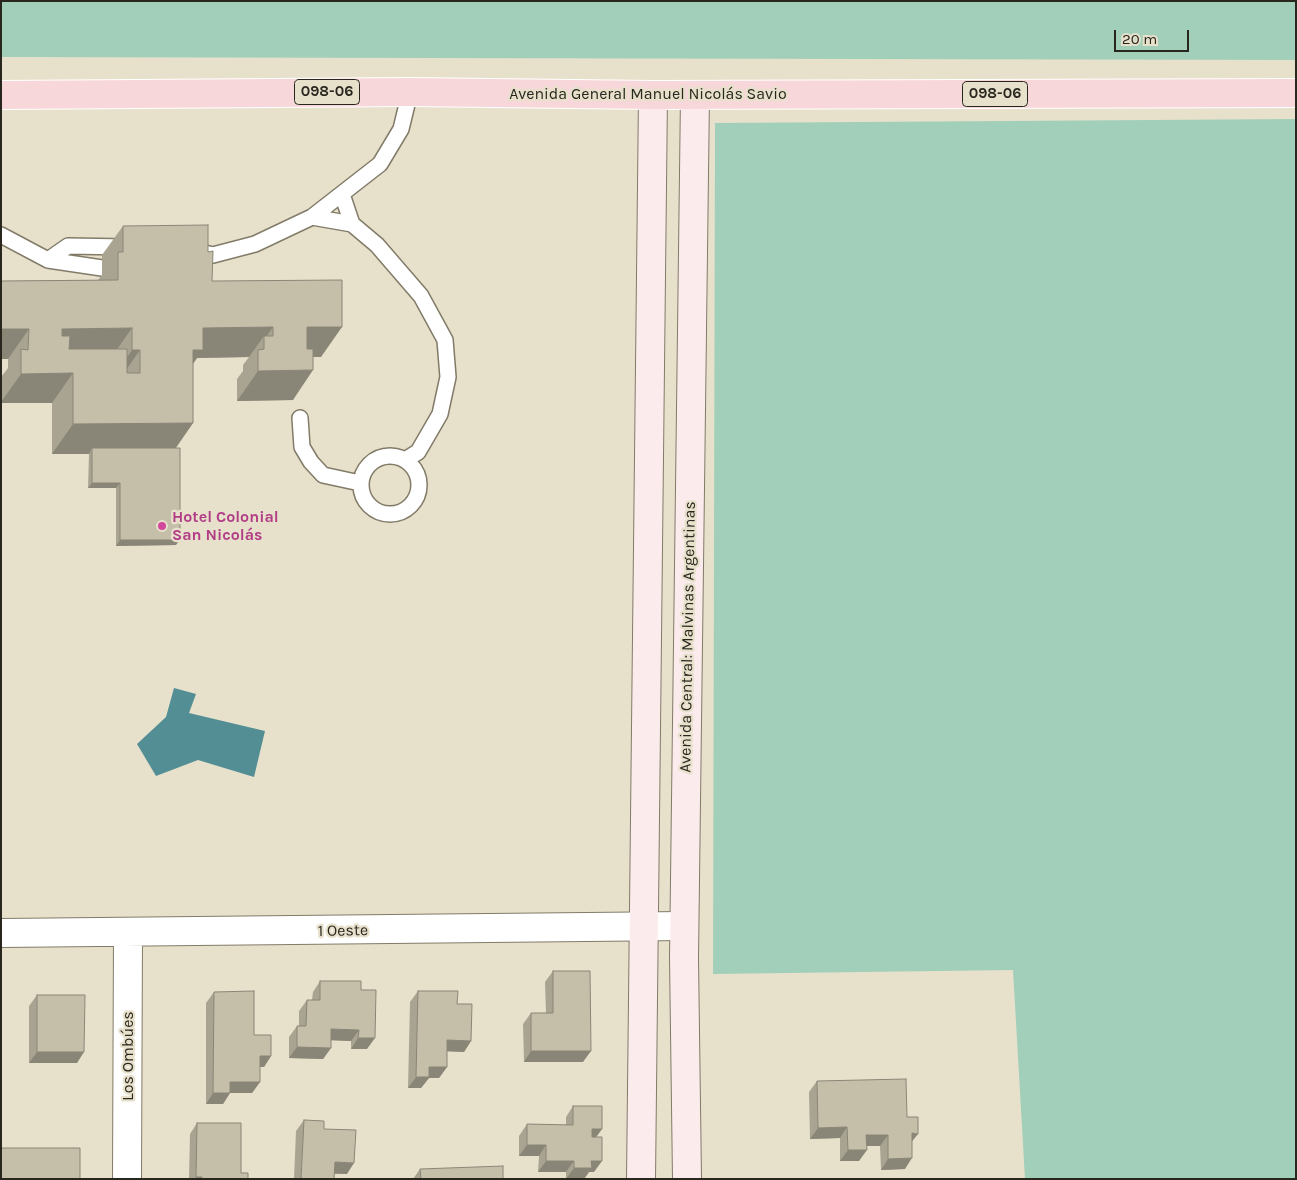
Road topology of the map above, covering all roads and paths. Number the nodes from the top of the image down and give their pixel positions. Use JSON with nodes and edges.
{"nodes":[{"id":1,"x":410,"y":92,"type":"junction"},
{"id":2,"x":1296,"y":93,"type":"edge"},
{"id":3,"x":695,"y":94,"type":"junction"},
{"id":4,"x":1,"y":95,"type":"edge"},
{"id":5,"x":653,"y":95,"type":"junction"},
{"id":6,"x":342,"y":194,"type":"junction"},
{"id":7,"x":312,"y":217,"type":"junction"},
{"id":8,"x":352,"y":224,"type":"junction"},
{"id":9,"x":1,"y":235,"type":"edge"},
{"id":10,"x":144,"y":247,"type":"edge"},
{"id":11,"x":182,"y":247,"type":"edge"},
{"id":12,"x":213,"y":255,"type":"junction"},
{"id":13,"x":48,"y":260,"type":"junction"},
{"id":14,"x":187,"y":267,"type":"edge"},
{"id":15,"x":102,"y":268,"type":"dead end"},
{"id":16,"x":300,"y":418,"type":"dead end"},
{"id":17,"x":405,"y":460,"type":"junction"},
{"id":18,"x":360,"y":483,"type":"junction"},
{"id":19,"x":684,"y":926,"type":"junction"},
{"id":20,"x":642,"y":928,"type":"junction"},
{"id":21,"x":1,"y":933,"type":"edge"},
{"id":22,"x":128,"y":934,"type":"junction"},
{"id":23,"x":128,"y":1179,"type":"edge"},
{"id":24,"x":641,"y":1179,"type":"edge"},
{"id":25,"x":687,"y":1179,"type":"edge"}],
"edges":[{"from":1,"to":4,"type":"main road","name":"Avenida General Manuel Nicolás Savio","number":"098-06"},
{"from":1,"to":5,"type":"main road","name":"Avenida General Manuel Nicolás Savio","number":"098-06"},
{"from":1,"to":6,"type":"lane"},
{"from":2,"to":3,"type":"main road","name":"Avenida General Manuel Nicolás Savio","number":"098-06"},
{"from":3,"to":5,"type":"main road","name":"Avenida General Manuel Nicolás Savio"},
{"from":3,"to":19,"type":"main road","name":"Avenida Central: Malvinas Argentinas"},
{"from":5,"to":20,"type":"main road"},
{"from":6,"to":7,"type":"lane"},
{"from":6,"to":8,"type":"lane"},
{"from":7,"to":8,"type":"lane"},
{"from":7,"to":12,"type":"lane"},
{"from":8,"to":17,"type":"lane"},
{"from":9,"to":13,"type":"lane"},
{"from":10,"to":13,"type":"lane"},
{"from":11,"to":12,"type":"lane"},
{"from":12,"to":14,"type":"lane"},
{"from":13,"to":15,"type":"lane"},
{"from":16,"to":18,"type":"lane"},
{"from":17,"to":18,"type":"lane"},
{"from":17,"to":18,"type":"lane"},
{"from":19,"to":20,"type":"street","name":"1 Oeste"},
{"from":19,"to":25,"type":"main road","name":"Avenida Central: Malvinas Argentinas"},
{"from":20,"to":22,"type":"street","name":"1 Oeste"},
{"from":20,"to":24,"type":"main road"},
{"from":21,"to":22,"type":"street","name":"1 Oeste"},
{"from":22,"to":23,"type":"street","name":"Los Ombúes"}]}
